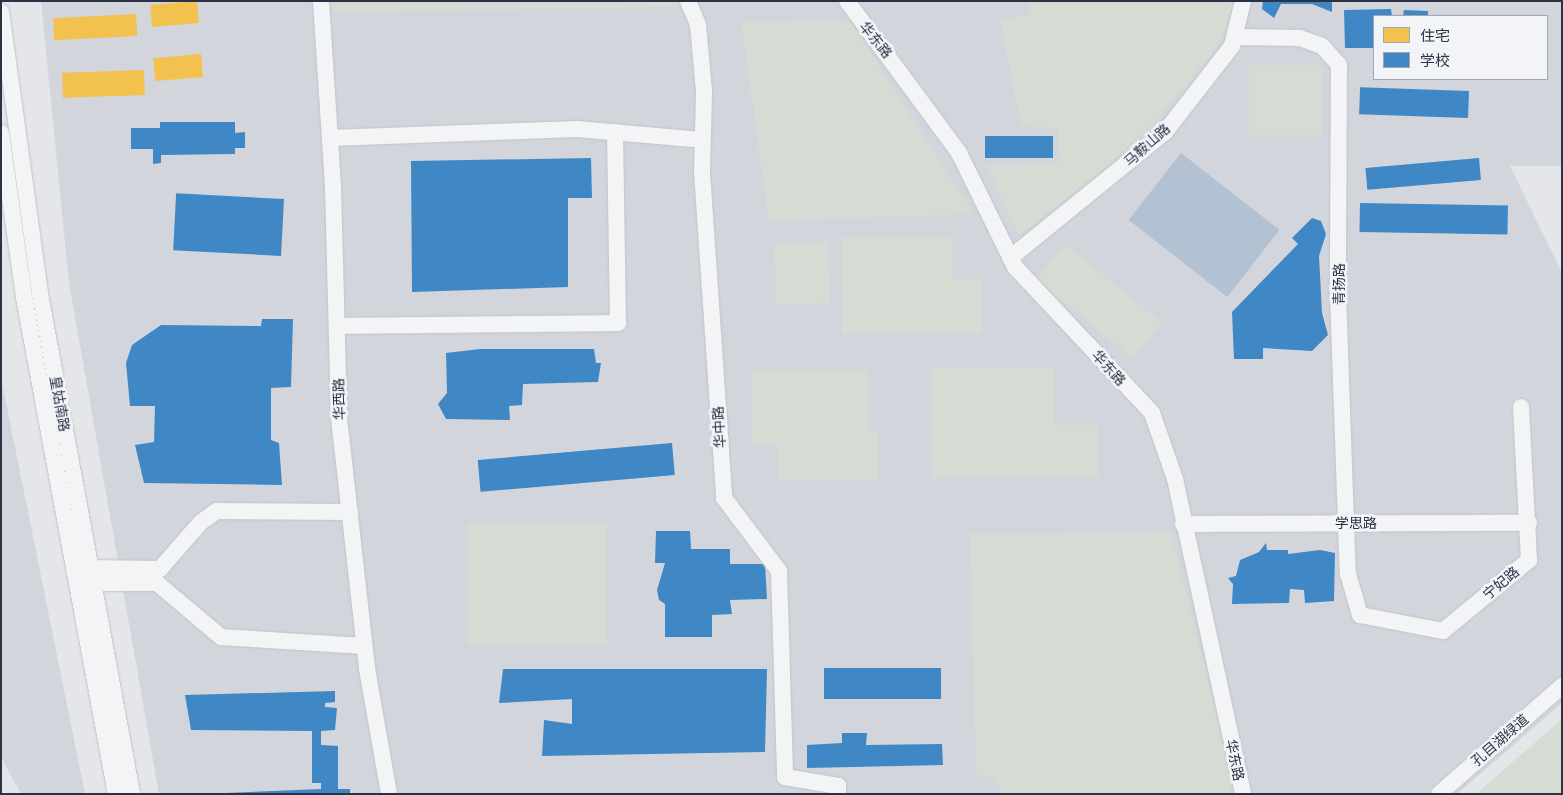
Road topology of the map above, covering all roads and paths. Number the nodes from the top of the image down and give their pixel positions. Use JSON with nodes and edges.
{"nodes":[{"id":1,"x":321,"y":1,"type":"edge"},
{"id":2,"x":688,"y":1,"type":"edge"},
{"id":3,"x":847,"y":1,"type":"edge"},
{"id":4,"x":1243,"y":1,"type":"edge"},
{"id":5,"x":1,"y":12,"type":"edge"},
{"id":6,"x":1235,"y":37,"type":"junction"},
{"id":7,"x":615,"y":132,"type":"junction"},
{"id":8,"x":1,"y":133,"type":"edge"},
{"id":9,"x":330,"y":138,"type":"junction"},
{"id":10,"x":702,"y":140,"type":"junction"},
{"id":11,"x":1010,"y":258,"type":"junction"},
{"id":12,"x":337,"y":326,"type":"junction"},
{"id":13,"x":1521,"y":406,"type":"dead end"},
{"id":14,"x":350,"y":512,"type":"junction"},
{"id":15,"x":1529,"y":523,"type":"junction"},
{"id":16,"x":1183,"y":524,"type":"junction"},
{"id":17,"x":1346,"y":524,"type":"junction"},
{"id":18,"x":84,"y":575,"type":"junction"},
{"id":19,"x":1360,"y":615,"type":"joint"},
{"id":20,"x":364,"y":646,"type":"junction"},
{"id":21,"x":1562,"y":686,"type":"edge"},
{"id":22,"x":116,"y":794,"type":"edge"},
{"id":23,"x":132,"y":794,"type":"edge"},
{"id":24,"x":389,"y":794,"type":"edge"},
{"id":25,"x":838,"y":794,"type":"edge"},
{"id":26,"x":1243,"y":794,"type":"edge"},
{"id":27,"x":1439,"y":794,"type":"edge"}],
"edges":[{"from":1,"to":9,"type":"street","name":"华西路"},
{"from":2,"to":10,"type":"street","name":"华中路"},
{"from":3,"to":11,"type":"street","name":"华东路"},
{"from":4,"to":6,"type":"street","name":"马鞍山路"},
{"from":5,"to":18,"type":"street","name":"皇姑南路"},
{"from":6,"to":11,"type":"street","name":"马鞍山路"},
{"from":6,"to":17,"type":"street","name":"青扬路"},
{"from":7,"to":9,"type":"street"},
{"from":7,"to":10,"type":"street"},
{"from":7,"to":12,"type":"street"},
{"from":8,"to":18,"type":"street","name":"皇姑南路"},
{"from":9,"to":12,"type":"street","name":"华西路"},
{"from":10,"to":25,"type":"street","name":"华中路"},
{"from":11,"to":16,"type":"street","name":"华东路"},
{"from":12,"to":14,"type":"street","name":"华西路"},
{"from":13,"to":15,"type":"street","name":"宁妃路"},
{"from":14,"to":18,"type":"street"},
{"from":14,"to":20,"type":"street","name":"华西路"},
{"from":15,"to":17,"type":"street","name":"学思路"},
{"from":15,"to":19,"type":"street","name":"宁妃路"},
{"from":16,"to":17,"type":"street","name":"学思路"},
{"from":16,"to":26,"type":"street","name":"华东路"},
{"from":17,"to":19,"type":"street","name":"青扬路"},
{"from":18,"to":20,"type":"street"},
{"from":18,"to":22,"type":"street","name":"皇姑南路"},
{"from":18,"to":23,"type":"street","name":"皇姑南路"},
{"from":20,"to":24,"type":"street","name":"华西路"},
{"from":21,"to":27,"type":"street","name":"孔目湖绿道"}]}
